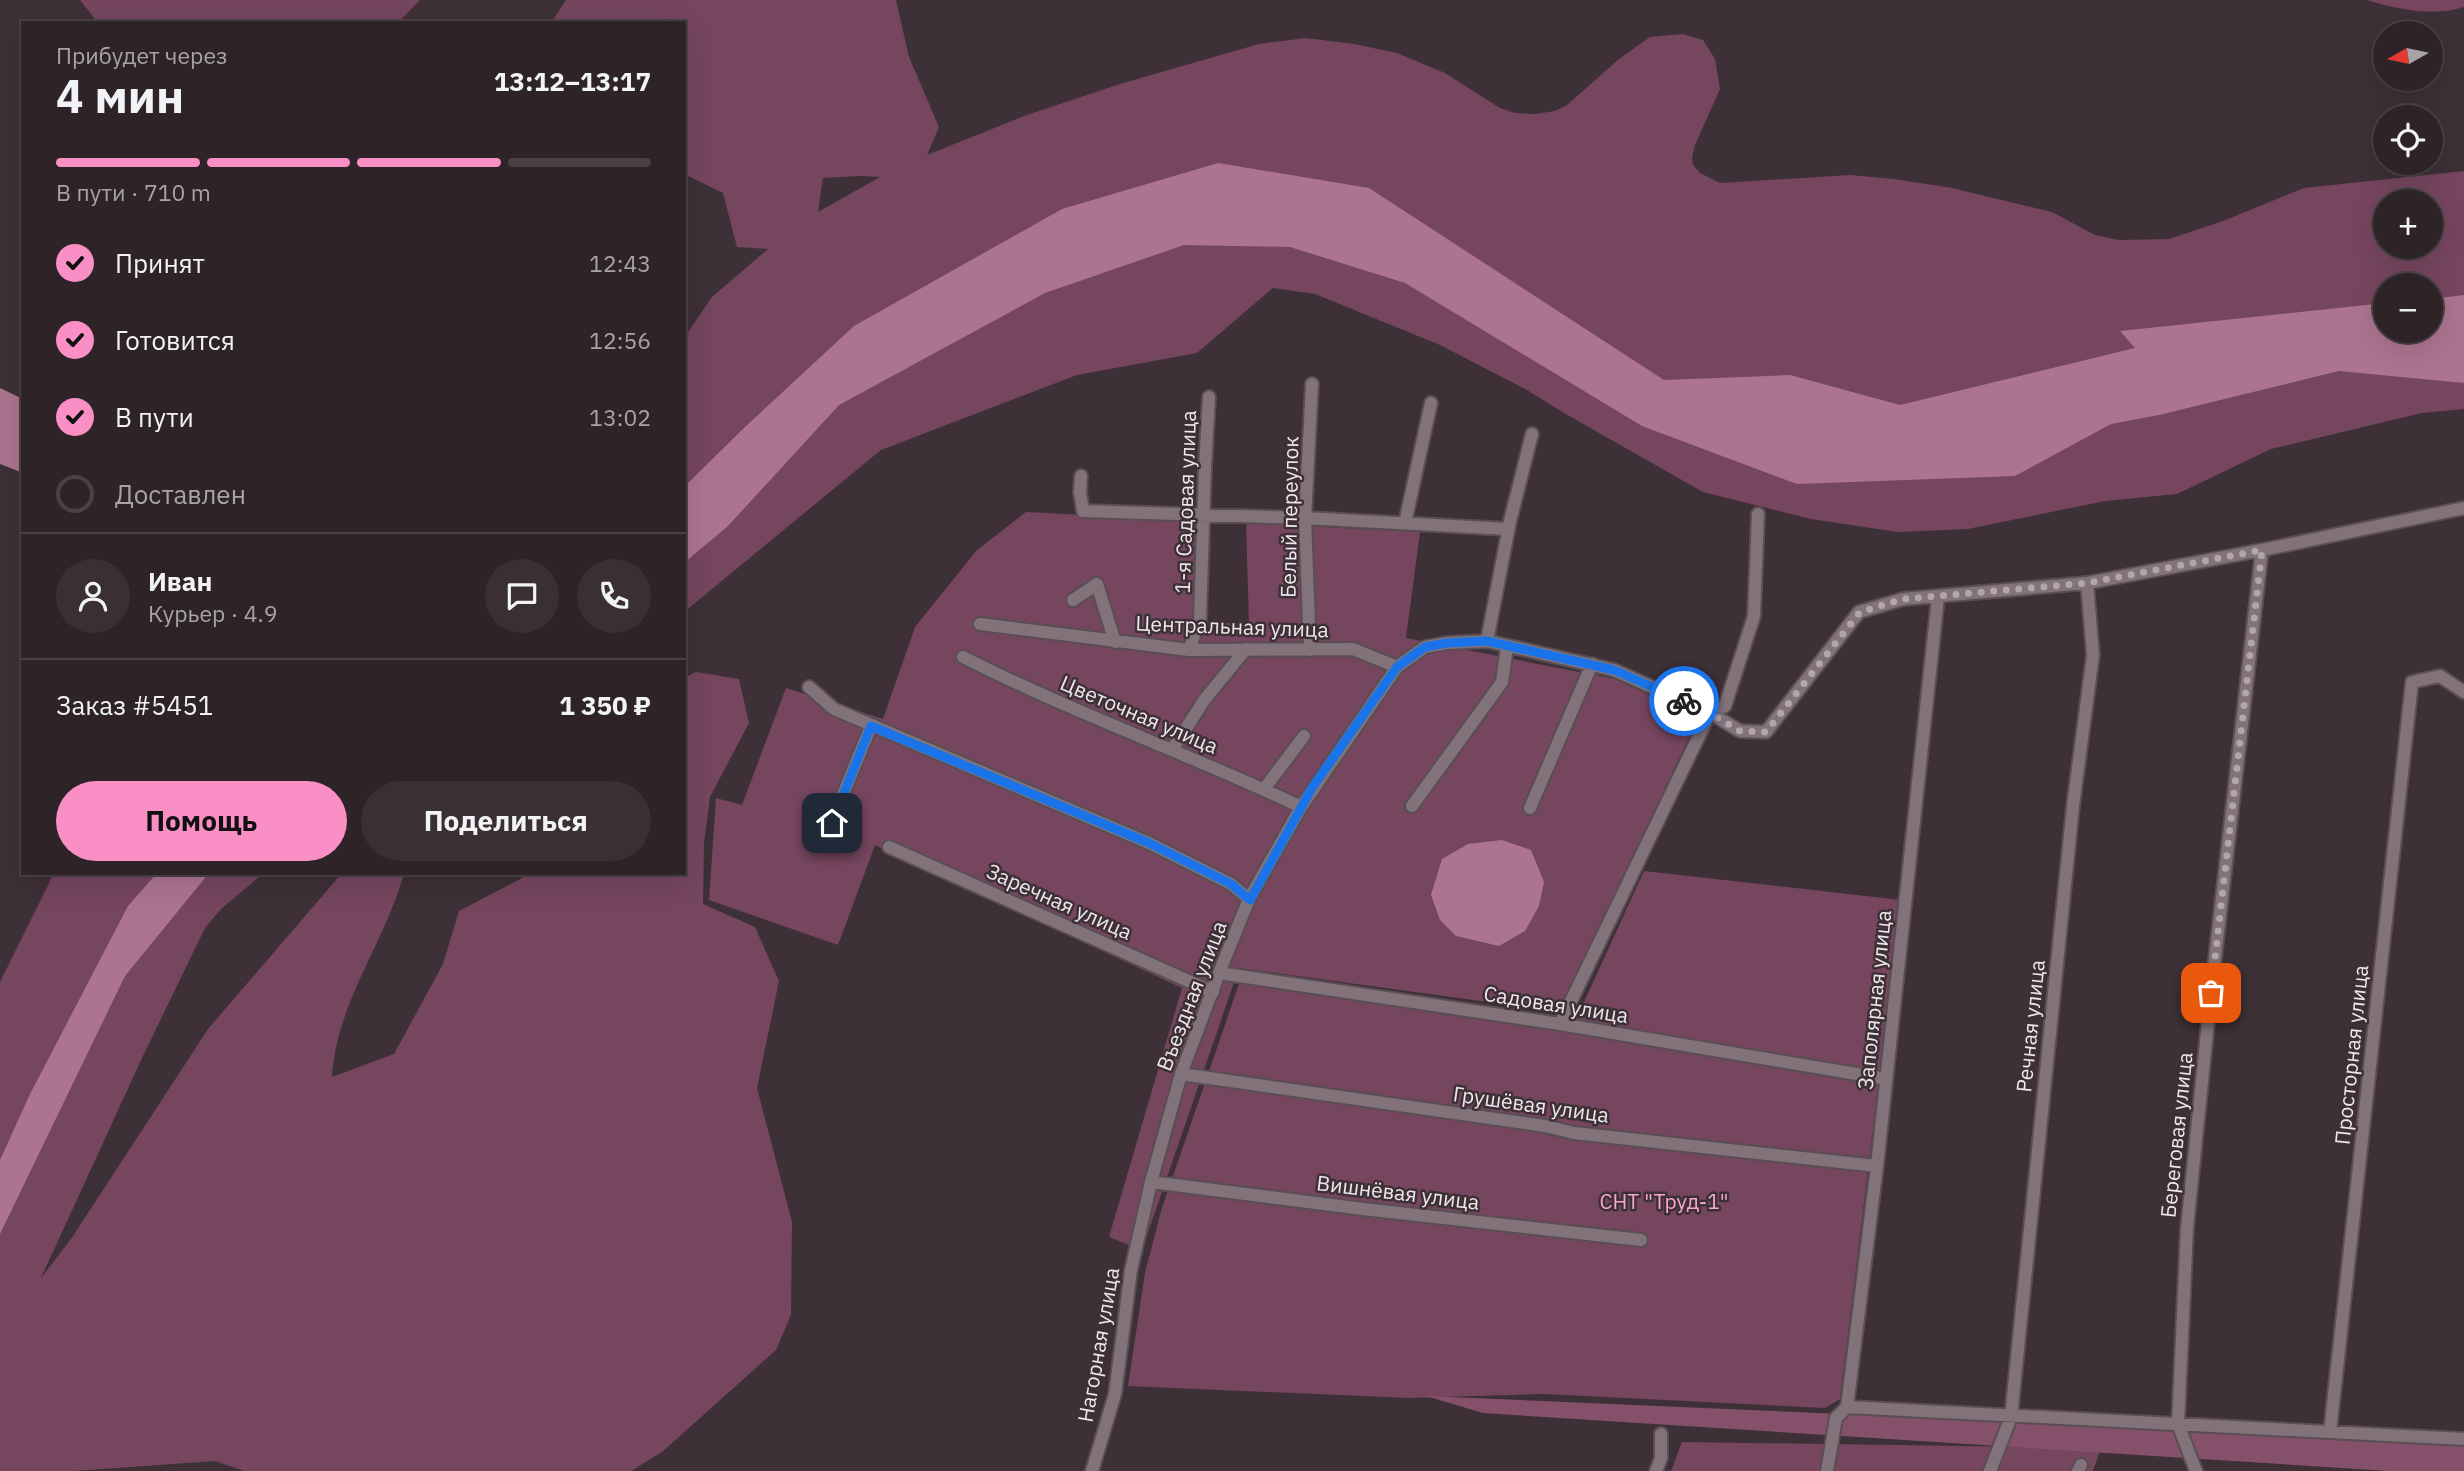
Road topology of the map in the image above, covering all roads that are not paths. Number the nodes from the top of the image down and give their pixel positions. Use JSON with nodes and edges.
{"nodes":[{"id":1,"x":1312,"y":384,"type":"dead end"},
{"id":2,"x":1209,"y":397,"type":"dead end"},
{"id":3,"x":1431,"y":402,"type":"dead end"},
{"id":4,"x":1532,"y":434,"type":"dead end"},
{"id":5,"x":1081,"y":476,"type":"dead end"},
{"id":6,"x":2464,"y":508,"type":"edge"},
{"id":7,"x":1758,"y":514,"type":"dead end"},
{"id":8,"x":1204,"y":515,"type":"junction"},
{"id":9,"x":1305,"y":518,"type":"junction"},
{"id":10,"x":1405,"y":523,"type":"junction"},
{"id":11,"x":1508,"y":529,"type":"junction"},
{"id":12,"x":2262,"y":550,"type":"junction"},
{"id":13,"x":2087,"y":583,"type":"junction"},
{"id":14,"x":1938,"y":597,"type":"junction"},
{"id":15,"x":1073,"y":600,"type":"dead end"},
{"id":16,"x":980,"y":624,"type":"dead end"},
{"id":17,"x":1487,"y":641,"type":"junction"},
{"id":18,"x":1115,"y":642,"type":"junction"},
{"id":19,"x":1507,"y":647,"type":"junction"},
{"id":20,"x":1246,"y":649,"type":"junction"},
{"id":21,"x":1189,"y":650,"type":"junction"},
{"id":22,"x":1310,"y":650,"type":"junction"},
{"id":23,"x":963,"y":657,"type":"dead end"},
{"id":24,"x":1592,"y":664,"type":"junction"},
{"id":25,"x":1397,"y":667,"type":"junction"},
{"id":26,"x":809,"y":687,"type":"dead end"},
{"id":27,"x":2464,"y":692,"type":"edge"},
{"id":28,"x":1710,"y":713,"type":"junction"},
{"id":29,"x":871,"y":726,"type":"junction"},
{"id":30,"x":1304,"y":736,"type":"dead end"},
{"id":31,"x":1172,"y":750,"type":"junction"},
{"id":32,"x":1264,"y":789,"type":"junction"},
{"id":33,"x":1412,"y":806,"type":"dead end"},
{"id":34,"x":1301,"y":807,"type":"junction"},
{"id":35,"x":1530,"y":808,"type":"dead end"},
{"id":36,"x":826,"y":836,"type":"dead end"},
{"id":37,"x":889,"y":847,"type":"dead end"},
{"id":38,"x":1250,"y":900,"type":"junction"},
{"id":39,"x":1219,"y":973,"type":"junction"},
{"id":40,"x":1213,"y":992,"type":"junction"},
{"id":41,"x":1560,"y":1024,"type":"junction"},
{"id":42,"x":1181,"y":1074,"type":"junction"},
{"id":43,"x":1886,"y":1079,"type":"junction"},
{"id":44,"x":1877,"y":1166,"type":"junction"},
{"id":45,"x":1151,"y":1182,"type":"junction"},
{"id":46,"x":1142,"y":1224,"type":"joint"},
{"id":47,"x":1641,"y":1240,"type":"dead end"},
{"id":48,"x":1847,"y":1407,"type":"junction"},
{"id":49,"x":2011,"y":1417,"type":"junction"},
{"id":50,"x":2178,"y":1424,"type":"junction"},
{"id":51,"x":2330,"y":1432,"type":"junction"},
{"id":52,"x":1661,"y":1434,"type":"dead end"},
{"id":53,"x":2464,"y":1439,"type":"edge"},
{"id":54,"x":1093,"y":1471,"type":"edge"},
{"id":55,"x":1656,"y":1471,"type":"edge"},
{"id":56,"x":1827,"y":1471,"type":"edge"},
{"id":57,"x":1990,"y":1471,"type":"edge"},
{"id":58,"x":2196,"y":1471,"type":"edge"}],
"edges":[{"from":1,"to":9,"type":"street","name":"Белый переулок"},
{"from":2,"to":8,"type":"street","name":"1-я Садовая улица"},
{"from":3,"to":10,"type":"street"},
{"from":4,"to":11,"type":"street"},
{"from":5,"to":8,"type":"street"},
{"from":6,"to":12,"type":"street"},
{"from":7,"to":28,"type":"street"},
{"from":8,"to":9,"type":"street"},
{"from":8,"to":21,"type":"street","name":"1-я Садовая улица"},
{"from":9,"to":10,"type":"street"},
{"from":9,"to":22,"type":"street","name":"Белый переулок"},
{"from":10,"to":11,"type":"street"},
{"from":11,"to":17,"type":"street"},
{"from":12,"to":13,"type":"street"},
{"from":12,"to":50,"type":"street","name":"Береговая улица"},
{"from":13,"to":14,"type":"street"},
{"from":13,"to":49,"type":"street","name":"Речная улица"},
{"from":14,"to":28,"type":"street","name":"Въездная улица"},
{"from":14,"to":43,"type":"street","name":"Заполярная улица"},
{"from":15,"to":18,"type":"street"},
{"from":16,"to":18,"type":"street","name":"Центральная улица"},
{"from":17,"to":19,"type":"street","name":"Въездная улица"},
{"from":17,"to":25,"type":"street","name":"Въездная улица"},
{"from":18,"to":21,"type":"street","name":"Центральная улица"},
{"from":19,"to":24,"type":"street","name":"Въездная улица"},
{"from":19,"to":33,"type":"street"},
{"from":20,"to":21,"type":"street","name":"Центральная улица"},
{"from":20,"to":22,"type":"street","name":"Центральная улица"},
{"from":20,"to":31,"type":"street"},
{"from":22,"to":25,"type":"street","name":"Центральная улица"},
{"from":23,"to":31,"type":"street","name":"Цветочная улица"},
{"from":24,"to":28,"type":"street","name":"Въездная улица"},
{"from":24,"to":35,"type":"street"},
{"from":25,"to":34,"type":"street","name":"Въездная улица"},
{"from":26,"to":29,"type":"street"},
{"from":27,"to":51,"type":"street","name":"Просторная улица"},
{"from":28,"to":41,"type":"street"},
{"from":29,"to":36,"type":"street"},
{"from":29,"to":38,"type":"street"},
{"from":30,"to":32,"type":"street"},
{"from":31,"to":32,"type":"street","name":"Цветочная улица"},
{"from":32,"to":34,"type":"street","name":"Цветочная улица"},
{"from":34,"to":38,"type":"street","name":"Въездная улица"},
{"from":37,"to":40,"type":"street","name":"Заречная улица"},
{"from":38,"to":39,"type":"street","name":"Въездная улица"},
{"from":39,"to":40,"type":"street","name":"Въездная улица"},
{"from":39,"to":41,"type":"street","name":"Садовая улица"},
{"from":40,"to":42,"type":"street","name":"Въездная улица"},
{"from":41,"to":43,"type":"street","name":"Садовая улица"},
{"from":42,"to":44,"type":"street","name":"Грушёвая улица"},
{"from":42,"to":45,"type":"street","name":"Въездная улица"},
{"from":43,"to":44,"type":"street","name":"Заполярная улица"},
{"from":44,"to":48,"type":"street","name":"Заполярная улица"},
{"from":45,"to":46,"type":"street","name":"Въездная улица"},
{"from":45,"to":47,"type":"street","name":"Вишнёвая улица"},
{"from":46,"to":54,"type":"street","name":"Нагорная улица"},
{"from":48,"to":49,"type":"street"},
{"from":48,"to":56,"type":"street","name":"Заполярная улица"},
{"from":49,"to":50,"type":"street"},
{"from":49,"to":57,"type":"street","name":"Речная улица"},
{"from":50,"to":51,"type":"street"},
{"from":50,"to":58,"type":"street","name":"Береговая улица"},
{"from":51,"to":53,"type":"street"},
{"from":52,"to":55,"type":"street"}]}
